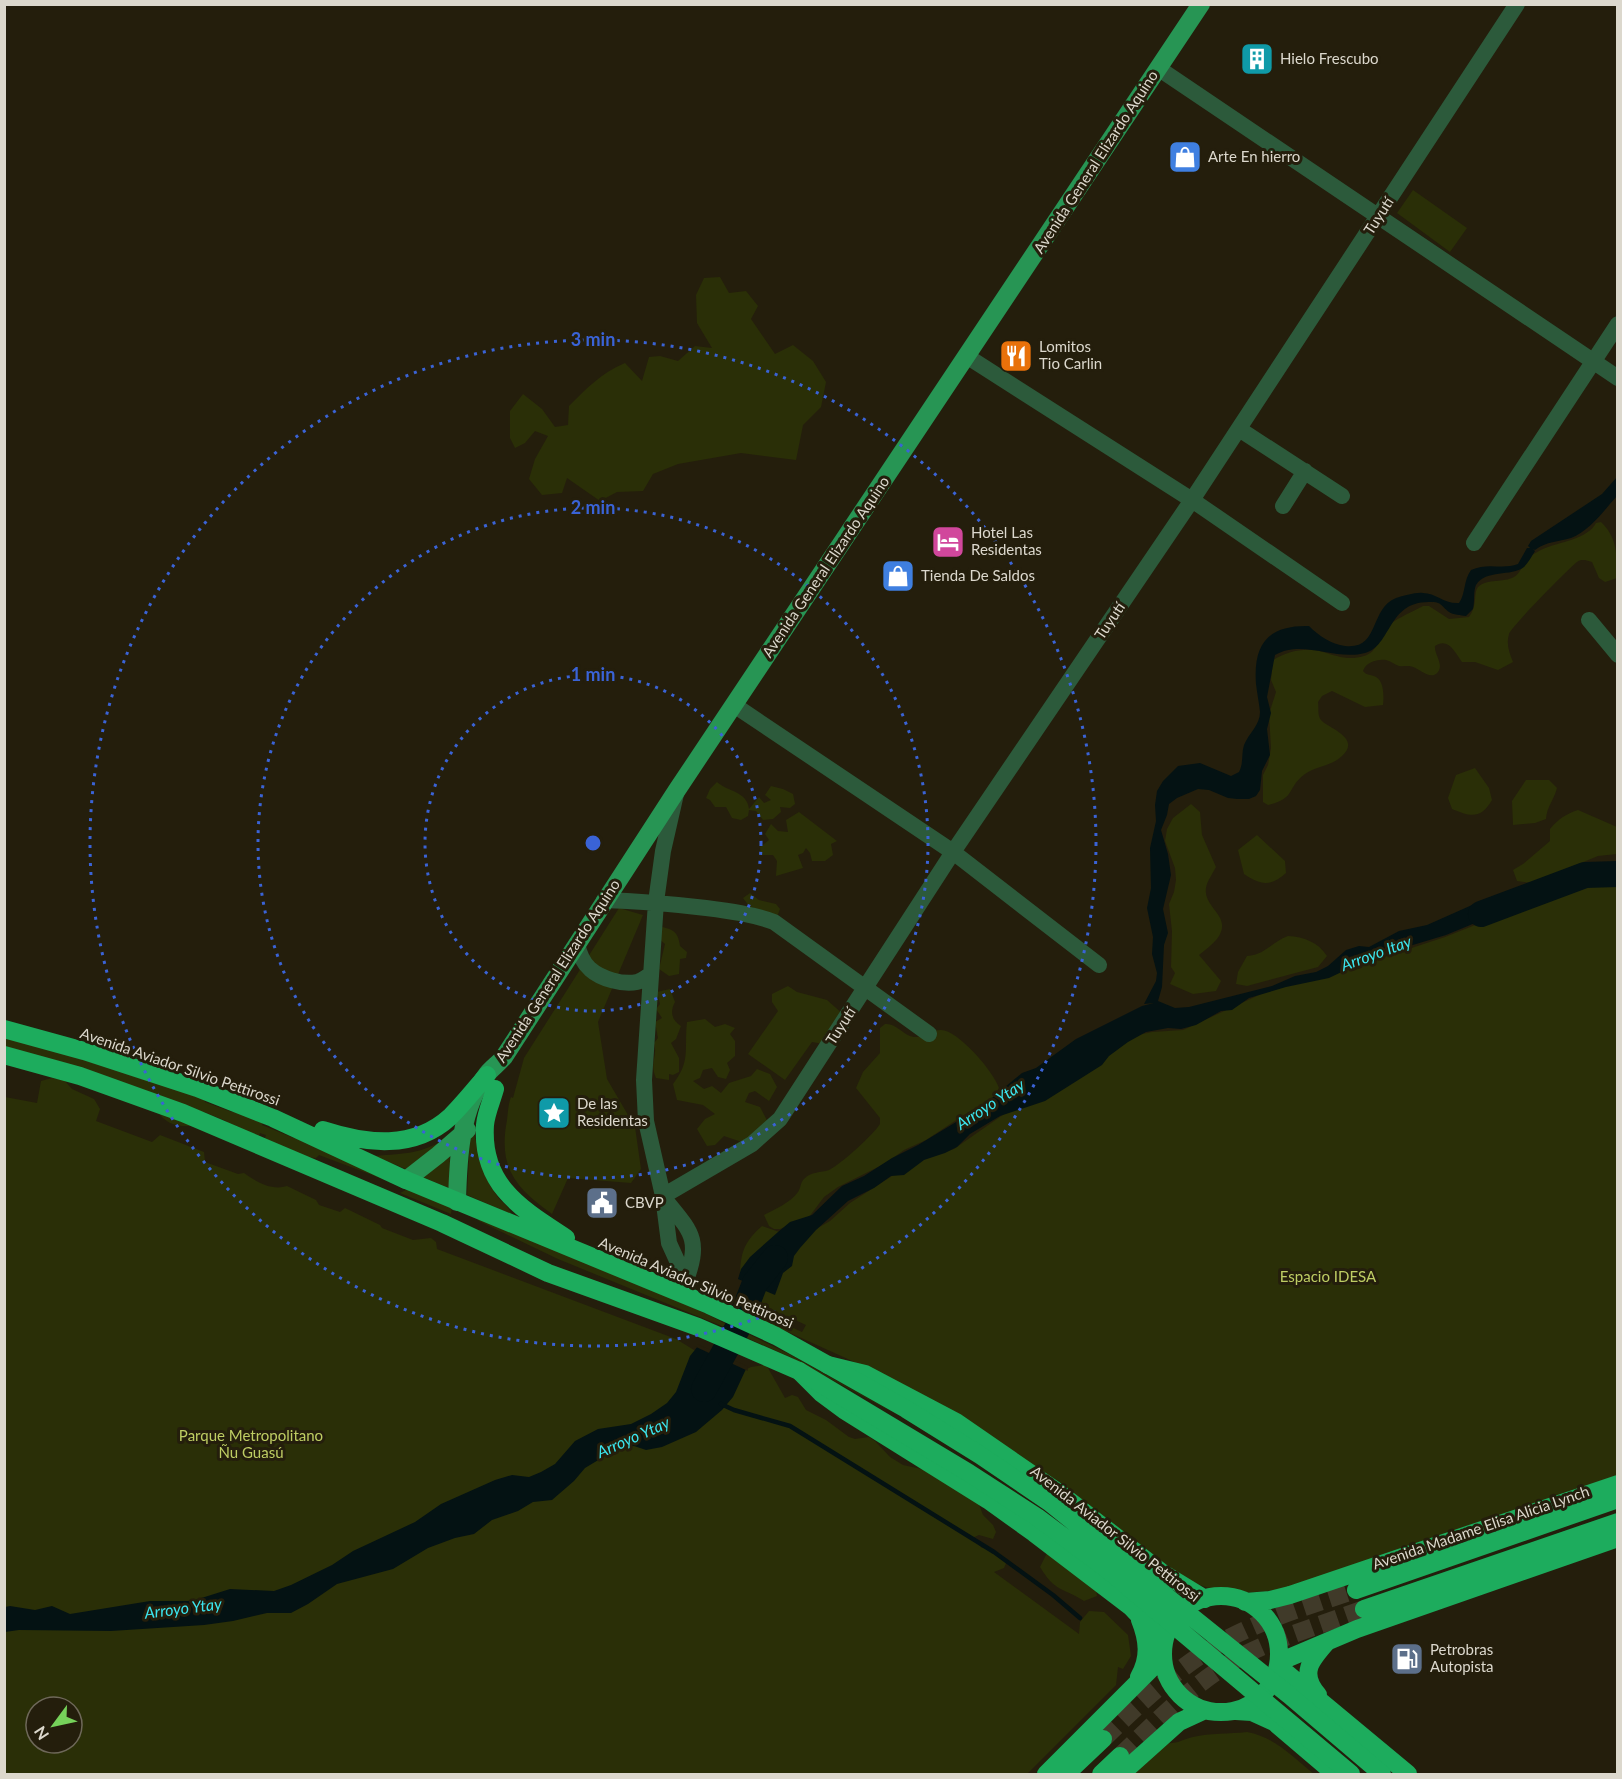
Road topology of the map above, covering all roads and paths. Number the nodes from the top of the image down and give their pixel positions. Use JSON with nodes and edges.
{"nodes":[{"id":1,"x":1201,"y":4,"type":"edge"},
{"id":2,"x":1517,"y":4,"type":"edge"},
{"id":3,"x":1158,"y":68,"type":"junction"},
{"id":4,"x":1378,"y":216,"type":"junction"},
{"id":5,"x":1617,"y":324,"type":"edge"},
{"id":6,"x":968,"y":357,"type":"junction"},
{"id":7,"x":1592,"y":361,"type":"junction"},
{"id":8,"x":1617,"y":378,"type":"edge"},
{"id":9,"x":1239,"y":429,"type":"junction"},
{"id":10,"x":1305,"y":471,"type":"junction"},
{"id":11,"x":1342,"y":496,"type":"dead end"},
{"id":12,"x":1192,"y":500,"type":"junction"},
{"id":13,"x":1283,"y":506,"type":"dead end"},
{"id":14,"x":1474,"y":543,"type":"dead end"},
{"id":15,"x":1342,"y":603,"type":"dead end"},
{"id":16,"x":1589,"y":620,"type":"dead end"},
{"id":17,"x":1617,"y":655,"type":"edge"},
{"id":18,"x":734,"y":705,"type":"junction"},
{"id":19,"x":677,"y":790,"type":"junction"},
{"id":20,"x":953,"y":852,"type":"junction"},
{"id":21,"x":604,"y":900,"type":"junction"},
{"id":22,"x":656,"y":902,"type":"junction"},
{"id":23,"x":577,"y":943,"type":"junction"},
{"id":24,"x":1099,"y":965,"type":"dead end"},
{"id":25,"x":650,"y":975,"type":"junction"},
{"id":26,"x":865,"y":988,"type":"junction"},
{"id":27,"x":4,"y":1029,"type":"edge"},
{"id":28,"x":929,"y":1034,"type":"dead end"},
{"id":29,"x":4,"y":1055,"type":"edge"},
{"id":30,"x":491,"y":1082,"type":"junction"},
{"id":31,"x":183,"y":1113,"type":"junction"},
{"id":32,"x":273,"y":1118,"type":"junction"},
{"id":33,"x":464,"y":1133,"type":"junction"},
{"id":34,"x":406,"y":1180,"type":"junction"},
{"id":35,"x":663,"y":1196,"type":"junction"},
{"id":36,"x":457,"y":1202,"type":"junction"},
{"id":37,"x":591,"y":1257,"type":"junction"},
{"id":38,"x":581,"y":1284,"type":"junction"},
{"id":39,"x":684,"y":1285,"type":"junction"},
{"id":40,"x":828,"y":1365,"type":"junction"},
{"id":41,"x":799,"y":1371,"type":"junction"},
{"id":42,"x":1617,"y":1484,"type":"edge"},
{"id":43,"x":1617,"y":1499,"type":"edge"},
{"id":44,"x":1617,"y":1522,"type":"edge"},
{"id":45,"x":1617,"y":1538,"type":"edge"},
{"id":46,"x":1356,"y":1590,"type":"tunnel mouth"},
{"id":47,"x":1205,"y":1599,"type":"junction"},
{"id":48,"x":1245,"y":1602,"type":"junction"},
{"id":49,"x":1131,"y":1607,"type":"junction"},
{"id":50,"x":1364,"y":1609,"type":"tunnel mouth"},
{"id":51,"x":1329,"y":1640,"type":"junction"},
{"id":52,"x":1164,"y":1650,"type":"junction"},
{"id":53,"x":1278,"y":1664,"type":"junction"},
{"id":54,"x":1131,"y":1690,"type":"junction"},
{"id":55,"x":1324,"y":1704,"type":"junction"},
{"id":56,"x":1205,"y":1710,"type":"junction"},
{"id":57,"x":1234,"y":1711,"type":"junction"},
{"id":58,"x":1103,"y":1739,"type":"tunnel mouth"},
{"id":59,"x":1120,"y":1766,"type":"edge"},
{"id":60,"x":1046,"y":1774,"type":"edge"},
{"id":61,"x":1066,"y":1774,"type":"edge"},
{"id":62,"x":1101,"y":1774,"type":"edge"},
{"id":63,"x":1335,"y":1774,"type":"edge"},
{"id":64,"x":1351,"y":1774,"type":"edge"},
{"id":65,"x":1382,"y":1774,"type":"edge"},
{"id":66,"x":1408,"y":1774,"type":"edge"}],
"edges":[{"from":1,"to":3,"type":"main road","name":"Avenida General Elizardo Aquino"},
{"from":2,"to":4,"type":"street","name":"Tuyutí"},
{"from":3,"to":4,"type":"street"},
{"from":3,"to":6,"type":"main road","name":"Avenida General Elizardo Aquino"},
{"from":4,"to":7,"type":"street"},
{"from":4,"to":9,"type":"street","name":"Tuyutí"},
{"from":5,"to":7,"type":"street"},
{"from":6,"to":12,"type":"street"},
{"from":6,"to":18,"type":"main road","name":"Avenida General Elizardo Aquino"},
{"from":7,"to":8,"type":"street"},
{"from":7,"to":14,"type":"street"},
{"from":9,"to":10,"type":"street"},
{"from":9,"to":12,"type":"street","name":"Tuyutí"},
{"from":10,"to":11,"type":"street"},
{"from":10,"to":13,"type":"street"},
{"from":12,"to":15,"type":"street"},
{"from":12,"to":20,"type":"street","name":"Tuyutí"},
{"from":16,"to":17,"type":"street"},
{"from":18,"to":19,"type":"main road","name":"Avenida General Elizardo Aquino"},
{"from":18,"to":20,"type":"street"},
{"from":19,"to":21,"type":"main road","name":"Avenida General Elizardo Aquino"},
{"from":19,"to":22,"type":"street"},
{"from":20,"to":24,"type":"street"},
{"from":20,"to":26,"type":"street","name":"Tuyutí"},
{"from":21,"to":22,"type":"street"},
{"from":21,"to":23,"type":"main road","name":"Avenida General Elizardo Aquino"},
{"from":22,"to":25,"type":"street"},
{"from":22,"to":26,"type":"street"},
{"from":23,"to":25,"type":"street"},
{"from":23,"to":30,"type":"main road","name":"Avenida General Elizardo Aquino"},
{"from":25,"to":35,"type":"street"},
{"from":26,"to":28,"type":"street"},
{"from":26,"to":35,"type":"street","name":"Tuyutí"},
{"from":27,"to":32,"type":"highway","name":"Avenida Aviador Silvio Pettirossi"},
{"from":29,"to":31,"type":"highway"},
{"from":30,"to":32,"type":"highway"},
{"from":30,"to":33,"type":"main road"},
{"from":30,"to":37,"type":"highway"},
{"from":31,"to":34,"type":"highway"},
{"from":31,"to":38,"type":"highway"},
{"from":32,"to":34,"type":"highway","name":"Avenida Aviador Silvio Pettirossi"},
{"from":33,"to":34,"type":"main road"},
{"from":33,"to":36,"type":"main road"},
{"from":34,"to":36,"type":"highway","name":"Avenida Aviador Silvio Pettirossi"},
{"from":35,"to":39,"type":"street"},
{"from":35,"to":39,"type":"street"},
{"from":36,"to":37,"type":"highway","name":"Avenida Aviador Silvio Pettirossi"},
{"from":36,"to":38,"type":"highway"},
{"from":37,"to":39,"type":"highway","name":"Avenida Aviador Silvio Pettirossi"},
{"from":38,"to":41,"type":"highway"},
{"from":39,"to":40,"type":"highway","name":"Avenida Aviador Silvio Pettirossi"},
{"from":40,"to":47,"type":"highway"},
{"from":40,"to":65,"type":"highway","name":"Avenida Aviador Silvio Pettirossi","bridge":true},
{"from":41,"to":49,"type":"highway"},
{"from":41,"to":64,"type":"highway","bridge":true},
{"from":42,"to":48,"type":"highway"},
{"from":43,"to":46,"type":"highway","name":"Avenida Madame Elisa Alicia Lynch"},
{"from":44,"to":50,"type":"highway"},
{"from":45,"to":51,"type":"highway"},
{"from":47,"to":48,"type":"highway"},
{"from":47,"to":52,"type":"highway"},
{"from":48,"to":53,"type":"highway"},
{"from":49,"to":52,"type":"highway"},
{"from":49,"to":54,"type":"highway"},
{"from":51,"to":53,"type":"highway"},
{"from":51,"to":55,"type":"highway"},
{"from":52,"to":54,"type":"highway"},
{"from":52,"to":56,"type":"highway"},
{"from":53,"to":55,"type":"highway"},
{"from":53,"to":57,"type":"highway"},
{"from":54,"to":60,"type":"highway"},
{"from":55,"to":66,"type":"highway"},
{"from":56,"to":57,"type":"highway"},
{"from":56,"to":59,"type":"highway"},
{"from":57,"to":63,"type":"highway"},
{"from":58,"to":61,"type":"highway"},
{"from":59,"to":62,"type":"highway"}]}
